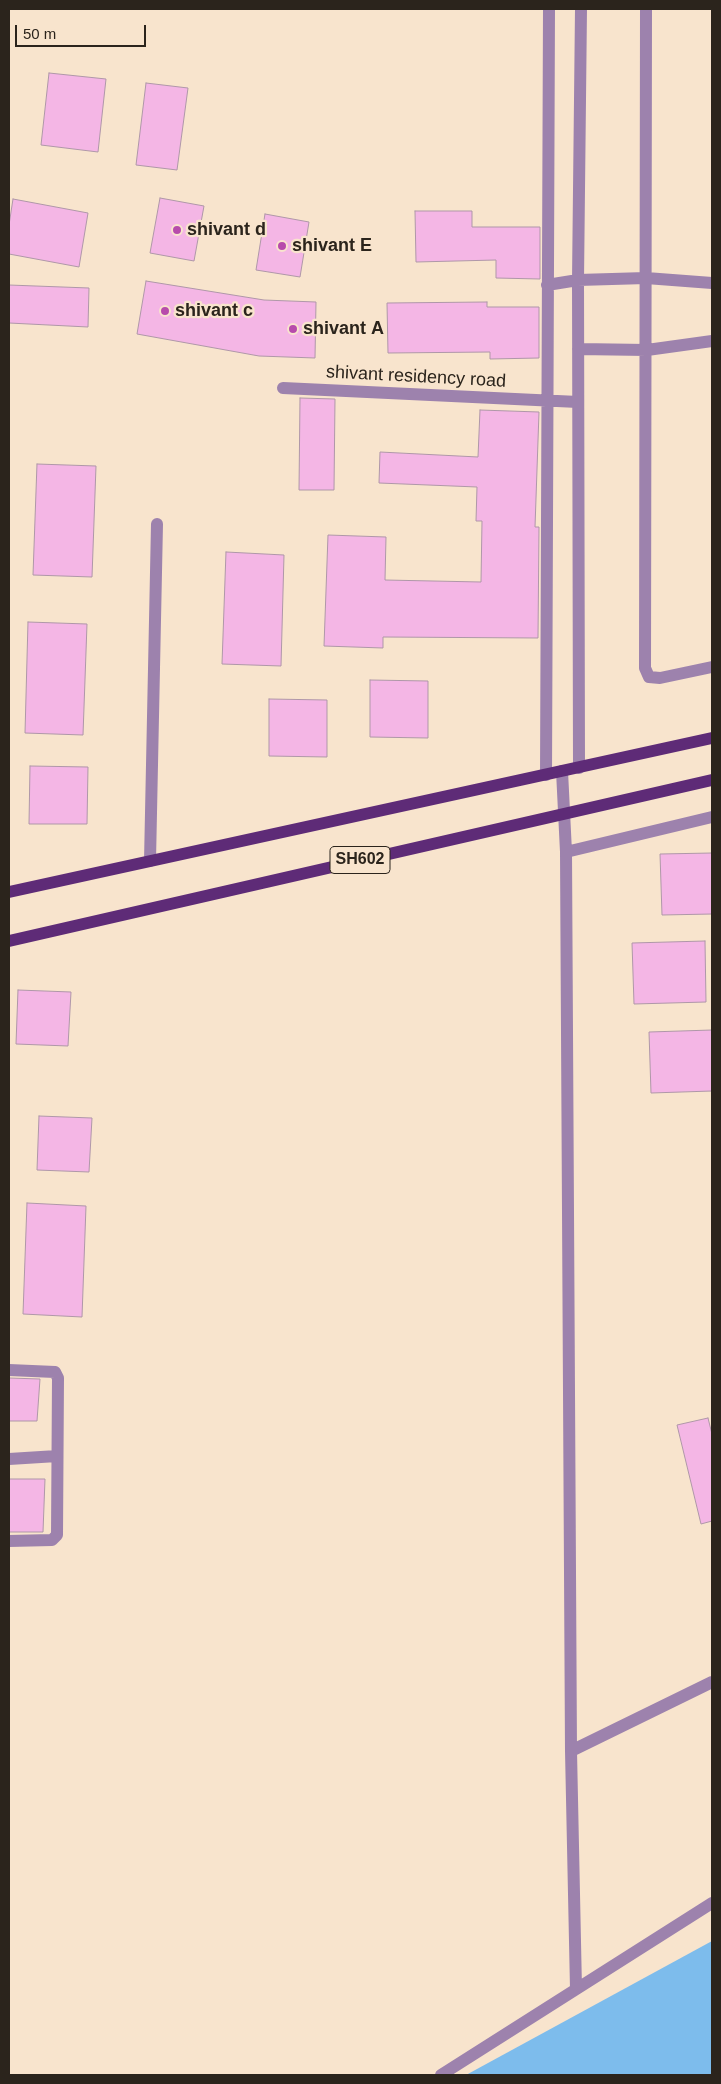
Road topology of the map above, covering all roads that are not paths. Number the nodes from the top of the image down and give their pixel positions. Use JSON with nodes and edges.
{"nodes":[{"id":1,"x":549,"y":9,"type":"edge"},
{"id":2,"x":581,"y":9,"type":"edge"},
{"id":3,"x":646,"y":9,"type":"edge"},
{"id":4,"x":646,"y":278,"type":"junction"},
{"id":5,"x":578,"y":280,"type":"junction"},
{"id":6,"x":712,"y":283,"type":"edge"},
{"id":7,"x":547,"y":285,"type":"junction"},
{"id":8,"x":712,"y":341,"type":"edge"},
{"id":9,"x":578,"y":350,"type":"junction"},
{"id":10,"x":647,"y":350,"type":"junction"},
{"id":11,"x":283,"y":388,"type":"dead end"},
{"id":12,"x":547,"y":400,"type":"junction"},
{"id":13,"x":578,"y":402,"type":"junction"},
{"id":14,"x":157,"y":524,"type":"dead end"},
{"id":15,"x":712,"y":667,"type":"edge"},
{"id":16,"x":712,"y":738,"type":"edge"},
{"id":17,"x":578,"y":768,"type":"junction"},
{"id":18,"x":562,"y":771,"type":"junction"},
{"id":19,"x":546,"y":775,"type":"junction"},
{"id":20,"x":712,"y":780,"type":"edge"},
{"id":21,"x":565,"y":814,"type":"junction"},
{"id":22,"x":712,"y":817,"type":"edge"},
{"id":23,"x":566,"y":852,"type":"junction"},
{"id":24,"x":150,"y":861,"type":"junction"},
{"id":25,"x":9,"y":892,"type":"edge"},
{"id":26,"x":9,"y":940,"type":"edge"},
{"id":27,"x":9,"y":1370,"type":"edge"},
{"id":28,"x":57,"y":1456,"type":"junction"},
{"id":29,"x":9,"y":1459,"type":"edge"},
{"id":30,"x":9,"y":1541,"type":"edge"},
{"id":31,"x":712,"y":1682,"type":"edge"},
{"id":32,"x":571,"y":1751,"type":"junction"},
{"id":33,"x":712,"y":1903,"type":"edge"},
{"id":34,"x":576,"y":1989,"type":"junction"},
{"id":35,"x":441,"y":2075,"type":"edge"}],
"edges":[{"from":1,"to":7,"type":"street"},
{"from":2,"to":5,"type":"street"},
{"from":3,"to":4,"type":"street"},
{"from":4,"to":5,"type":"street"},
{"from":4,"to":6,"type":"street"},
{"from":4,"to":10,"type":"street"},
{"from":5,"to":7,"type":"street"},
{"from":5,"to":9,"type":"street"},
{"from":7,"to":12,"type":"street"},
{"from":8,"to":10,"type":"street"},
{"from":9,"to":10,"type":"street"},
{"from":9,"to":13,"type":"street"},
{"from":10,"to":15,"type":"street"},
{"from":11,"to":12,"type":"street","name":"shivant residency road"},
{"from":12,"to":13,"type":"street","name":"shivant residency road"},
{"from":12,"to":19,"type":"street"},
{"from":13,"to":17,"type":"street"},
{"from":14,"to":24,"type":"street"},
{"from":16,"to":17,"type":"main road","number":"SH602"},
{"from":17,"to":18,"type":"main road","number":"SH602"},
{"from":18,"to":19,"type":"main road","number":"SH602"},
{"from":18,"to":21,"type":"street"},
{"from":19,"to":24,"type":"main road","number":"SH602"},
{"from":20,"to":21,"type":"main road","number":"SH602"},
{"from":21,"to":23,"type":"street"},
{"from":21,"to":26,"type":"main road","number":"SH602"},
{"from":22,"to":23,"type":"street"},
{"from":23,"to":32,"type":"street"},
{"from":24,"to":25,"type":"main road","number":"SH602"},
{"from":27,"to":28,"type":"street"},
{"from":28,"to":29,"type":"street"},
{"from":28,"to":30,"type":"street"},
{"from":31,"to":32,"type":"street"},
{"from":32,"to":34,"type":"street"},
{"from":33,"to":34,"type":"street"},
{"from":34,"to":35,"type":"street"}]}
